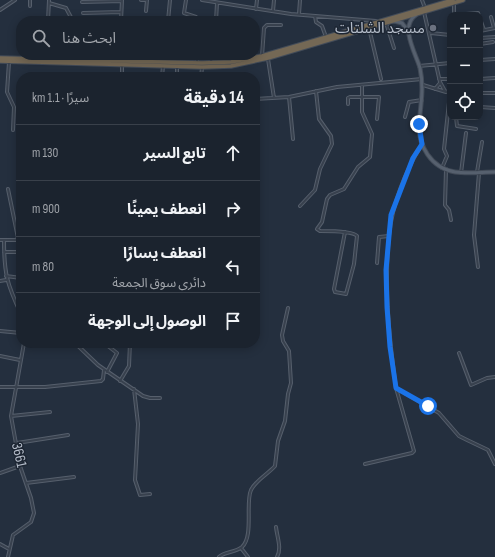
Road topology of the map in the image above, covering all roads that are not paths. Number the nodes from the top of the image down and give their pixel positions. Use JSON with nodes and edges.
{"nodes":[{"id":1,"x":14,"y":0,"type":"edge"},
{"id":2,"x":30,"y":0,"type":"edge"},
{"id":3,"x":122,"y":0,"type":"edge"},
{"id":4,"x":141,"y":0,"type":"edge"},
{"id":5,"x":147,"y":0,"type":"edge"},
{"id":6,"x":170,"y":0,"type":"edge"},
{"id":7,"x":186,"y":0,"type":"edge"},
{"id":8,"x":202,"y":0,"type":"edge"},
{"id":9,"x":257,"y":0,"type":"edge"},
{"id":10,"x":274,"y":0,"type":"edge"},
{"id":11,"x":300,"y":0,"type":"edge"},
{"id":12,"x":422,"y":0,"type":"edge"},
{"id":13,"x":463,"y":0,"type":"edge"},
{"id":14,"x":210,"y":1,"type":"edge"},
{"id":15,"x":453,"y":1,"type":"edge"},
{"id":16,"x":49,"y":2,"type":"edge"},
{"id":17,"x":82,"y":2,"type":"dead end"},
{"id":18,"x":217,"y":3,"type":"junction"},
{"id":19,"x":30,"y":6,"type":"dead end"},
{"id":20,"x":256,"y":9,"type":"junction"},
{"id":21,"x":0,"y":10,"type":"edge"},
{"id":22,"x":425,"y":10,"type":"junction"},
{"id":23,"x":146,"y":11,"type":"dead end"},
{"id":24,"x":273,"y":11,"type":"junction"},
{"id":25,"x":121,"y":12,"type":"junction"},
{"id":26,"x":454,"y":12,"type":"edge"},
{"id":27,"x":83,"y":13,"type":"dead end"},
{"id":28,"x":300,"y":14,"type":"junction"},
{"id":29,"x":417,"y":14,"type":"junction"},
{"id":30,"x":48,"y":16,"type":"edge"},
{"id":31,"x":70,"y":16,"type":"edge"},
{"id":32,"x":121,"y":16,"type":"edge"},
{"id":33,"x":168,"y":16,"type":"edge"},
{"id":34,"x":193,"y":16,"type":"edge"},
{"id":35,"x":216,"y":16,"type":"edge"},
{"id":36,"x":315,"y":16,"type":"junction"},
{"id":37,"x":490,"y":16,"type":"dead end"},
{"id":38,"x":379,"y":21,"type":"junction"},
{"id":39,"x":392,"y":21,"type":"junction"},
{"id":40,"x":386,"y":23,"type":"junction"},
{"id":41,"x":281,"y":25,"type":"dead end"},
{"id":42,"x":483,"y":27,"type":"edge"},
{"id":43,"x":370,"y":28,"type":"junction"},
{"id":44,"x":495,"y":28,"type":"edge"},
{"id":45,"x":484,"y":30,"type":"joint"},
{"id":46,"x":408,"y":31,"type":"junction"},
{"id":47,"x":430,"y":34,"type":"junction"},
{"id":48,"x":447,"y":35,"type":"edge"},
{"id":49,"x":326,"y":37,"type":"junction"},
{"id":50,"x":495,"y":37,"type":"edge"},
{"id":51,"x":483,"y":38,"type":"edge"},
{"id":52,"x":493,"y":42,"type":"dead end"},
{"id":53,"x":483,"y":44,"type":"edge"},
{"id":54,"x":394,"y":48,"type":"dead end"},
{"id":55,"x":262,"y":56,"type":"joint"},
{"id":56,"x":16,"y":57,"type":"edge"},
{"id":57,"x":0,"y":58,"type":"edge"},
{"id":58,"x":268,"y":58,"type":"junction"},
{"id":59,"x":495,"y":59,"type":"edge"},
{"id":60,"x":64,"y":60,"type":"edge"},
{"id":61,"x":72,"y":60,"type":"joint"},
{"id":62,"x":88,"y":60,"type":"joint"},
{"id":63,"x":121,"y":60,"type":"edge"},
{"id":64,"x":211,"y":60,"type":"edge"},
{"id":65,"x":239,"y":60,"type":"edge"},
{"id":66,"x":259,"y":60,"type":"edge"},
{"id":67,"x":260,"y":60,"type":"edge"},
{"id":68,"x":483,"y":60,"type":"edge"},
{"id":69,"x":0,"y":61,"type":"edge"},
{"id":70,"x":9,"y":62,"type":"junction"},
{"id":71,"x":121,"y":63,"type":"junction"},
{"id":72,"x":197,"y":63,"type":"joint"},
{"id":73,"x":211,"y":63,"type":"junction"},
{"id":74,"x":437,"y":63,"type":"junction"},
{"id":75,"x":447,"y":63,"type":"edge"},
{"id":76,"x":163,"y":66,"type":"junction"},
{"id":77,"x":177,"y":66,"type":"junction"},
{"id":78,"x":419,"y":66,"type":"junction"},
{"id":79,"x":202,"y":67,"type":"junction"},
{"id":80,"x":122,"y":72,"type":"edge"},
{"id":81,"x":162,"y":72,"type":"edge"},
{"id":82,"x":176,"y":72,"type":"edge"},
{"id":83,"x":202,"y":72,"type":"edge"},
{"id":84,"x":495,"y":78,"type":"edge"},
{"id":85,"x":381,"y":79,"type":"dead end"},
{"id":86,"x":422,"y":79,"type":"junction"},
{"id":87,"x":439,"y":79,"type":"junction"},
{"id":88,"x":447,"y":79,"type":"edge"},
{"id":89,"x":483,"y":79,"type":"edge"},
{"id":90,"x":440,"y":82,"type":"junction"},
{"id":91,"x":362,"y":85,"type":"junction"},
{"id":92,"x":423,"y":85,"type":"junction"},
{"id":93,"x":434,"y":89,"type":"junction"},
{"id":94,"x":316,"y":91,"type":"junction"},
{"id":95,"x":447,"y":91,"type":"edge"},
{"id":96,"x":447,"y":92,"type":"edge"},
{"id":97,"x":483,"y":93,"type":"edge"},
{"id":98,"x":495,"y":93,"type":"edge"},
{"id":99,"x":288,"y":97,"type":"junction"},
{"id":100,"x":362,"y":97,"type":"junction"},
{"id":101,"x":274,"y":98,"type":"junction"},
{"id":102,"x":260,"y":99,"type":"edge"},
{"id":103,"x":422,"y":100,"type":"junction"},
{"id":104,"x":348,"y":104,"type":"dead end"},
{"id":105,"x":483,"y":106,"type":"edge"},
{"id":106,"x":495,"y":108,"type":"edge"},
{"id":107,"x":447,"y":115,"type":"edge"},
{"id":108,"x":405,"y":117,"type":"dead end"},
{"id":109,"x":377,"y":119,"type":"dead end"},
{"id":110,"x":456,"y":120,"type":"edge"},
{"id":111,"x":476,"y":129,"type":"dead end"},
{"id":112,"x":13,"y":130,"type":"dead end"},
{"id":113,"x":466,"y":133,"type":"dead end"},
{"id":114,"x":293,"y":139,"type":"dead end"},
{"id":115,"x":482,"y":142,"type":"dead end"},
{"id":116,"x":422,"y":144,"type":"junction"},
{"id":117,"x":444,"y":169,"type":"junction"},
{"id":118,"x":478,"y":172,"type":"junction"},
{"id":119,"x":495,"y":172,"type":"edge"},
{"id":120,"x":461,"y":173,"type":"junction"},
{"id":121,"x":8,"y":189,"type":"dead end"},
{"id":122,"x":300,"y":206,"type":"dead end"},
{"id":123,"x":451,"y":220,"type":"dead end"},
{"id":124,"x":16,"y":228,"type":"edge"},
{"id":125,"x":345,"y":232,"type":"junction"},
{"id":126,"x":389,"y":236,"type":"junction"},
{"id":127,"x":0,"y":240,"type":"edge"},
{"id":128,"x":4,"y":240,"type":"junction"},
{"id":129,"x":16,"y":240,"type":"edge"},
{"id":130,"x":4,"y":252,"type":"junction"},
{"id":131,"x":16,"y":252,"type":"edge"},
{"id":132,"x":377,"y":263,"type":"dead end"},
{"id":133,"x":478,"y":267,"type":"dead end"},
{"id":134,"x":6,"y":276,"type":"junction"},
{"id":135,"x":16,"y":277,"type":"edge"},
{"id":136,"x":6,"y":280,"type":"junction"},
{"id":137,"x":0,"y":281,"type":"edge"},
{"id":138,"x":16,"y":302,"type":"edge"},
{"id":139,"x":288,"y":308,"type":"dead end"},
{"id":140,"x":0,"y":331,"type":"edge"},
{"id":141,"x":16,"y":333,"type":"edge"},
{"id":142,"x":23,"y":348,"type":"edge"},
{"id":143,"x":80,"y":348,"type":"edge"},
{"id":144,"x":110,"y":348,"type":"edge"},
{"id":145,"x":130,"y":348,"type":"edge"},
{"id":146,"x":459,"y":353,"type":"dead end"},
{"id":147,"x":0,"y":356,"type":"edge"},
{"id":148,"x":20,"y":360,"type":"junction"},
{"id":149,"x":104,"y":370,"type":"junction"},
{"id":150,"x":108,"y":372,"type":"junction"},
{"id":151,"x":495,"y":376,"type":"edge"},
{"id":152,"x":120,"y":381,"type":"junction"},
{"id":153,"x":0,"y":387,"type":"edge"},
{"id":154,"x":15,"y":388,"type":"junction"},
{"id":155,"x":134,"y":388,"type":"junction"},
{"id":156,"x":396,"y":388,"type":"junction"},
{"id":157,"x":160,"y":398,"type":"dead end"},
{"id":158,"x":50,"y":412,"type":"dead end"},
{"id":159,"x":11,"y":416,"type":"junction"},
{"id":160,"x":68,"y":435,"type":"dead end"},
{"id":161,"x":17,"y":443,"type":"junction"},
{"id":162,"x":365,"y":464,"type":"dead end"},
{"id":163,"x":495,"y":464,"type":"edge"},
{"id":164,"x":20,"y":466,"type":"junction"},
{"id":165,"x":0,"y":473,"type":"edge"},
{"id":166,"x":74,"y":477,"type":"dead end"},
{"id":167,"x":26,"y":483,"type":"junction"},
{"id":168,"x":150,"y":494,"type":"dead end"},
{"id":169,"x":276,"y":527,"type":"dead end"},
{"id":170,"x":0,"y":544,"type":"edge"},
{"id":171,"x":241,"y":548,"type":"junction"},
{"id":172,"x":9,"y":549,"type":"junction"},
{"id":173,"x":8,"y":557,"type":"edge"},
{"id":174,"x":219,"y":557,"type":"edge"},
{"id":175,"x":248,"y":557,"type":"edge"},
{"id":176,"x":276,"y":557,"type":"edge"}],
"edges":[{"from":1,"to":21,"type":"street"},
{"from":2,"to":19,"type":"street"},
{"from":3,"to":17,"type":"street"},
{"from":3,"to":25,"type":"street"},
{"from":4,"to":5,"type":"street"},
{"from":5,"to":23,"type":"street"},
{"from":6,"to":33,"type":"street"},
{"from":7,"to":34,"type":"street"},
{"from":8,"to":14,"type":"street"},
{"from":9,"to":20,"type":"street"},
{"from":10,"to":24,"type":"street"},
{"from":11,"to":28,"type":"street"},
{"from":12,"to":22,"type":"street"},
{"from":13,"to":15,"type":"highway"},
{"from":14,"to":18,"type":"street"},
{"from":15,"to":22,"type":"highway"},
{"from":15,"to":26,"type":"street"},
{"from":16,"to":30,"type":"street"},
{"from":16,"to":31,"type":"street"},
{"from":18,"to":20,"type":"street"},
{"from":18,"to":35,"type":"street"},
{"from":20,"to":24,"type":"street"},
{"from":22,"to":29,"type":"highway"},
{"from":22,"to":38,"type":"highway"},
{"from":22,"to":47,"type":"street"},
{"from":24,"to":28,"type":"street"},
{"from":25,"to":27,"type":"street"},
{"from":25,"to":32,"type":"street"},
{"from":28,"to":36,"type":"street"},
{"from":29,"to":39,"type":"highway"},
{"from":29,"to":46,"type":"main road"},
{"from":36,"to":38,"type":"street"},
{"from":36,"to":49,"type":"street"},
{"from":37,"to":44,"type":"street"},
{"from":38,"to":49,"type":"highway"},
{"from":39,"to":40,"type":"highway"},
{"from":39,"to":46,"type":"main road"},
{"from":40,"to":43,"type":"highway"},
{"from":40,"to":54,"type":"street"},
{"from":41,"to":55,"type":"street"},
{"from":42,"to":45,"type":"street"},
{"from":43,"to":58,"type":"highway"},
{"from":43,"to":85,"type":"street"},
{"from":44,"to":45,"type":"street"},
{"from":46,"to":78,"type":"main road"},
{"from":47,"to":48,"type":"street"},
{"from":47,"to":74,"type":"street"},
{"from":49,"to":55,"type":"highway"},
{"from":50,"to":51,"type":"street"},
{"from":52,"to":53,"type":"street"},
{"from":56,"to":57,"type":"highway"},
{"from":58,"to":67,"type":"highway"},
{"from":58,"to":101,"type":"street"},
{"from":59,"to":68,"type":"street"},
{"from":60,"to":61,"type":"highway"},
{"from":61,"to":62,"type":"highway"},
{"from":62,"to":71,"type":"highway"},
{"from":63,"to":71,"type":"street"},
{"from":64,"to":73,"type":"street"},
{"from":65,"to":73,"type":"highway"},
{"from":66,"to":79,"type":"highway"},
{"from":69,"to":70,"type":"highway"},
{"from":70,"to":71,"type":"highway"},
{"from":70,"to":112,"type":"street"},
{"from":71,"to":72,"type":"highway"},
{"from":71,"to":76,"type":"highway"},
{"from":71,"to":80,"type":"street"},
{"from":72,"to":73,"type":"highway"},
{"from":74,"to":75,"type":"street"},
{"from":74,"to":78,"type":"street"},
{"from":74,"to":87,"type":"street"},
{"from":76,"to":77,"type":"highway"},
{"from":76,"to":81,"type":"street"},
{"from":77,"to":79,"type":"highway"},
{"from":77,"to":82,"type":"street"},
{"from":78,"to":86,"type":"main road"},
{"from":79,"to":83,"type":"street"},
{"from":84,"to":89,"type":"street"},
{"from":86,"to":91,"type":"street"},
{"from":86,"to":92,"type":"main road"},
{"from":87,"to":88,"type":"street"},
{"from":87,"to":90,"type":"street"},
{"from":90,"to":93,"type":"street"},
{"from":90,"to":95,"type":"street"},
{"from":91,"to":94,"type":"street"},
{"from":91,"to":100,"type":"street"},
{"from":92,"to":93,"type":"street"},
{"from":92,"to":103,"type":"main road"},
{"from":93,"to":96,"type":"street"},
{"from":94,"to":99,"type":"street"},
{"from":94,"to":122,"type":"street"},
{"from":97,"to":98,"type":"street"},
{"from":99,"to":101,"type":"street"},
{"from":99,"to":114,"type":"street"},
{"from":100,"to":104,"type":"street"},
{"from":100,"to":109,"type":"street"},
{"from":100,"to":125,"type":"street"},
{"from":101,"to":102,"type":"street"},
{"from":103,"to":108,"type":"street"},
{"from":103,"to":116,"type":"main road"},
{"from":105,"to":106,"type":"street"},
{"from":107,"to":117,"type":"street"},
{"from":110,"to":111,"type":"street"},
{"from":113,"to":120,"type":"street"},
{"from":115,"to":118,"type":"street"},
{"from":116,"to":117,"type":"main road"},
{"from":116,"to":126,"type":"street"},
{"from":117,"to":120,"type":"main road"},
{"from":117,"to":123,"type":"street"},
{"from":118,"to":119,"type":"main road"},
{"from":118,"to":120,"type":"main road"},
{"from":118,"to":133,"type":"street"},
{"from":121,"to":124,"type":"street"},
{"from":125,"to":125,"type":"street"},
{"from":126,"to":132,"type":"street"},
{"from":126,"to":156,"type":"street"},
{"from":127,"to":128,"type":"street"},
{"from":128,"to":129,"type":"street"},
{"from":128,"to":130,"type":"street"},
{"from":130,"to":131,"type":"street"},
{"from":130,"to":134,"type":"street"},
{"from":134,"to":135,"type":"street"},
{"from":134,"to":136,"type":"street"},
{"from":136,"to":137,"type":"street"},
{"from":136,"to":138,"type":"street"},
{"from":139,"to":171,"type":"street"},
{"from":140,"to":141,"type":"street"},
{"from":142,"to":148,"type":"street","name":"3661"},
{"from":143,"to":149,"type":"street"},
{"from":144,"to":150,"type":"street"},
{"from":145,"to":152,"type":"street"},
{"from":146,"to":151,"type":"street"},
{"from":147,"to":148,"type":"street"},
{"from":148,"to":154,"type":"street","name":"3661"},
{"from":149,"to":150,"type":"street"},
{"from":149,"to":154,"type":"street"},
{"from":150,"to":152,"type":"street"},
{"from":152,"to":155,"type":"street"},
{"from":153,"to":154,"type":"street"},
{"from":154,"to":159,"type":"street","name":"3661"},
{"from":155,"to":157,"type":"street"},
{"from":155,"to":168,"type":"street"},
{"from":156,"to":162,"type":"street"},
{"from":156,"to":163,"type":"street"},
{"from":158,"to":159,"type":"street"},
{"from":159,"to":161,"type":"street","name":"3661"},
{"from":160,"to":161,"type":"street"},
{"from":161,"to":164,"type":"street","name":"3661"},
{"from":164,"to":165,"type":"street"},
{"from":164,"to":167,"type":"street","name":"3661"},
{"from":166,"to":167,"type":"street"},
{"from":167,"to":172,"type":"street","name":"3661"},
{"from":169,"to":176,"type":"street"},
{"from":170,"to":172,"type":"street"},
{"from":171,"to":174,"type":"street"},
{"from":171,"to":175,"type":"street"},
{"from":172,"to":173,"type":"street","name":"3661"}]}
